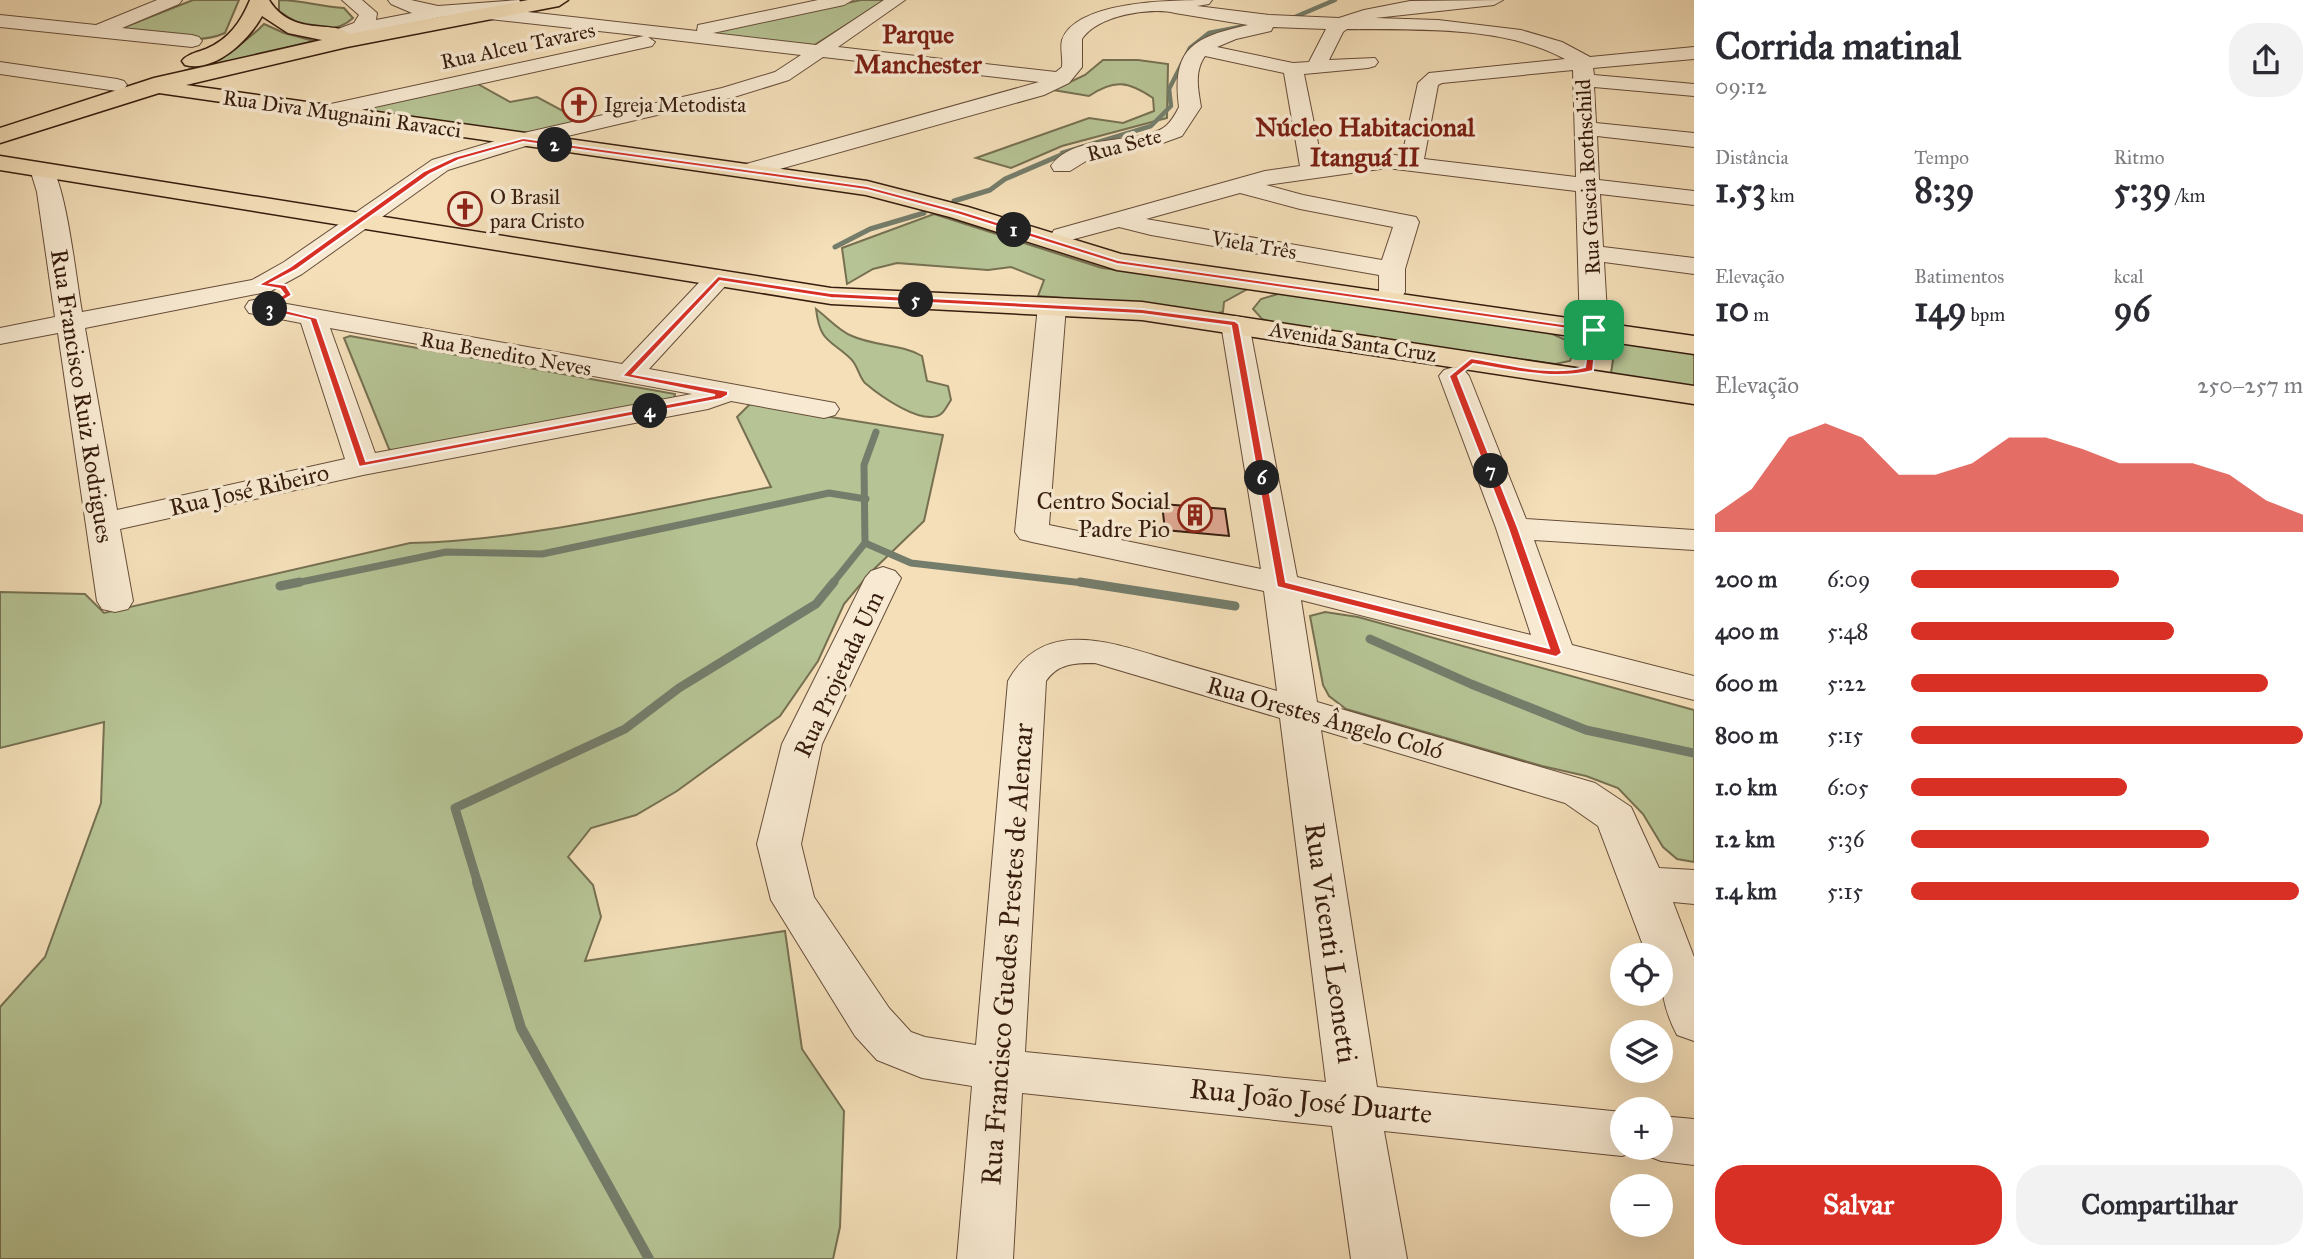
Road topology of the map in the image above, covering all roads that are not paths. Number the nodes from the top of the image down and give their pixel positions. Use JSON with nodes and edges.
{"nodes":[{"id":1,"x":173,"y":0,"type":"edge"},
{"id":2,"x":260,"y":0,"type":"edge"},
{"id":3,"x":351,"y":0,"type":"edge"},
{"id":4,"x":397,"y":0,"type":"edge"},
{"id":5,"x":547,"y":0,"type":"edge"},
{"id":6,"x":559,"y":0,"type":"edge"},
{"id":7,"x":844,"y":0,"type":"edge"},
{"id":8,"x":896,"y":0,"type":"edge"},
{"id":9,"x":1494,"y":0,"type":"edge"},
{"id":10,"x":1142,"y":3,"type":"edge"},
{"id":11,"x":1191,"y":4,"type":"edge"},
{"id":12,"x":44,"y":5,"type":"dead end"},
{"id":13,"x":456,"y":10,"type":"junction"},
{"id":14,"x":516,"y":12,"type":"junction"},
{"id":15,"x":1,"y":22,"type":"edge"},
{"id":16,"x":1286,"y":23,"type":"junction"},
{"id":17,"x":1342,"y":24,"type":"junction"},
{"id":18,"x":419,"y":26,"type":"junction"},
{"id":19,"x":95,"y":33,"type":"junction"},
{"id":20,"x":348,"y":33,"type":"junction"},
{"id":21,"x":675,"y":36,"type":"junction"},
{"id":22,"x":192,"y":41,"type":"dead end"},
{"id":23,"x":1198,"y":49,"type":"junction"},
{"id":24,"x":819,"y":52,"type":"junction"},
{"id":25,"x":1694,"y":53,"type":"edge"},
{"id":26,"x":1368,"y":62,"type":"dead end"},
{"id":27,"x":1316,"y":67,"type":"junction"},
{"id":28,"x":0,"y":68,"type":"edge"},
{"id":29,"x":1293,"y":69,"type":"junction"},
{"id":30,"x":1582,"y":73,"type":"junction"},
{"id":31,"x":1062,"y":79,"type":"junction"},
{"id":32,"x":162,"y":83,"type":"junction"},
{"id":33,"x":117,"y":85,"type":"junction"},
{"id":34,"x":1694,"y":90,"type":"edge"},
{"id":35,"x":325,"y":112,"type":"junction"},
{"id":36,"x":0,"y":123,"type":"edge"},
{"id":37,"x":1584,"y":128,"type":"junction"},
{"id":38,"x":0,"y":136,"type":"edge"},
{"id":39,"x":523,"y":140,"type":"junction"},
{"id":40,"x":1694,"y":140,"type":"edge"},
{"id":41,"x":0,"y":163,"type":"edge"},
{"id":42,"x":1412,"y":163,"type":"junction"},
{"id":43,"x":1062,"y":166,"type":"dead end"},
{"id":44,"x":1312,"y":170,"type":"junction"},
{"id":45,"x":747,"y":171,"type":"junction"},
{"id":46,"x":46,"y":181,"type":"junction"},
{"id":47,"x":1239,"y":184,"type":"junction"},
{"id":48,"x":1587,"y":185,"type":"junction"},
{"id":49,"x":1694,"y":198,"type":"edge"},
{"id":50,"x":1116,"y":218,"type":"junction"},
{"id":51,"x":361,"y":220,"type":"junction"},
{"id":52,"x":1061,"y":240,"type":"junction"},
{"id":53,"x":1592,"y":253,"type":"junction"},
{"id":54,"x":1694,"y":266,"type":"edge"},
{"id":55,"x":1392,"y":269,"type":"junction"},
{"id":56,"x":718,"y":278,"type":"junction"},
{"id":57,"x":1283,"y":286,"type":"junction"},
{"id":58,"x":253,"y":296,"type":"junction"},
{"id":59,"x":1392,"y":301,"type":"junction"},
{"id":60,"x":1052,"y":306,"type":"junction"},
{"id":61,"x":1235,"y":316,"type":"junction"},
{"id":62,"x":313,"y":318,"type":"junction"},
{"id":63,"x":1546,"y":323,"type":"junction"},
{"id":64,"x":71,"y":324,"type":"junction"},
{"id":65,"x":1594,"y":330,"type":"junction"},
{"id":66,"x":0,"y":336,"type":"edge"},
{"id":67,"x":1694,"y":345,"type":"edge"},
{"id":68,"x":1429,"y":354,"type":"joint"},
{"id":69,"x":1462,"y":368,"type":"junction"},
{"id":70,"x":1590,"y":369,"type":"junction"},
{"id":71,"x":1544,"y":372,"type":"junction"},
{"id":72,"x":627,"y":376,"type":"junction"},
{"id":73,"x":725,"y":393,"type":"junction"},
{"id":74,"x":1694,"y":395,"type":"edge"},
{"id":75,"x":824,"y":409,"type":"dead end"},
{"id":76,"x":363,"y":465,"type":"junction"},
{"id":77,"x":103,"y":523,"type":"junction"},
{"id":78,"x":1513,"y":528,"type":"junction"},
{"id":79,"x":1694,"y":540,"type":"edge"},
{"id":80,"x":884,"y":578,"type":"dead end"},
{"id":81,"x":1280,"y":584,"type":"junction"},
{"id":82,"x":116,"y":601,"type":"dead end"},
{"id":83,"x":1556,"y":653,"type":"junction"},
{"id":84,"x":1047,"y":657,"type":"joint"},
{"id":85,"x":1694,"y":688,"type":"edge"},
{"id":86,"x":1297,"y":709,"type":"junction"},
{"id":87,"x":1644,"y":883,"type":"junction"},
{"id":88,"x":1694,"y":887,"type":"edge"},
{"id":89,"x":1694,"y":1021,"type":"edge"},
{"id":90,"x":1000,"y":1070,"type":"junction"},
{"id":91,"x":1354,"y":1105,"type":"junction"},
{"id":92,"x":1610,"y":1133,"type":"edge"},
{"id":93,"x":1673,"y":1139,"type":"edge"},
{"id":94,"x":1694,"y":1142,"type":"edge"},
{"id":95,"x":985,"y":1259,"type":"edge"},
{"id":96,"x":1379,"y":1259,"type":"edge"}],
"edges":[{"from":1,"to":19,"type":"street"},
{"from":2,"to":20,"type":"main road"},
{"from":2,"to":33,"type":"main road"},
{"from":3,"to":20,"type":"street"},
{"from":4,"to":13,"type":"street"},
{"from":5,"to":13,"type":"street"},
{"from":6,"to":14,"type":"main road"},
{"from":7,"to":21,"type":"street","name":"Rua Alceu Tavares"},
{"from":8,"to":24,"type":"street"},
{"from":9,"to":17,"type":"street"},
{"from":10,"to":11,"type":"street"},
{"from":10,"to":31,"type":"street"},
{"from":11,"to":16,"type":"street"},
{"from":12,"to":15,"type":"street"},
{"from":13,"to":20,"type":"street"},
{"from":14,"to":18,"type":"main road"},
{"from":14,"to":21,"type":"street"},
{"from":15,"to":19,"type":"street"},
{"from":16,"to":17,"type":"street"},
{"from":16,"to":23,"type":"street"},
{"from":17,"to":27,"type":"street"},
{"from":17,"to":30,"type":"street"},
{"from":18,"to":20,"type":"main road"},
{"from":18,"to":32,"type":"main road"},
{"from":19,"to":22,"type":"street"},
{"from":21,"to":24,"type":"street"},
{"from":21,"to":35,"type":"street","name":"Rua Alceu Tavares"},
{"from":23,"to":29,"type":"street"},
{"from":23,"to":43,"type":"street","name":"Rua Sete"},
{"from":24,"to":31,"type":"street"},
{"from":24,"to":39,"type":"street"},
{"from":25,"to":30,"type":"street"},
{"from":26,"to":27,"type":"street"},
{"from":27,"to":29,"type":"street"},
{"from":28,"to":33,"type":"street"},
{"from":29,"to":44,"type":"street"},
{"from":30,"to":34,"type":"street"},
{"from":30,"to":37,"type":"street","name":"Rua Guscia Rothschild"},
{"from":30,"to":42,"type":"street"},
{"from":31,"to":45,"type":"street"},
{"from":32,"to":35,"type":"main road","name":"Rua Diva Mugnaini Ravacci"},
{"from":32,"to":38,"type":"main road"},
{"from":33,"to":36,"type":"main road"},
{"from":35,"to":39,"type":"main road","name":"Rua Diva Mugnaini Ravacci"},
{"from":37,"to":40,"type":"street"},
{"from":37,"to":48,"type":"street","name":"Rua Guscia Rothschild"},
{"from":39,"to":45,"type":"main road","name":"Rua Diva Mugnaini Ravacci"},
{"from":39,"to":51,"type":"street"},
{"from":41,"to":46,"type":"main road","name":"Avenida Santa Cruz"},
{"from":42,"to":44,"type":"street"},
{"from":42,"to":48,"type":"street"},
{"from":44,"to":47,"type":"street"},
{"from":45,"to":52,"type":"main road","name":"Rua Diva Mugnaini Ravacci"},
{"from":46,"to":51,"type":"main road","name":"Avenida Santa Cruz"},
{"from":46,"to":64,"type":"street","name":"Rua Francisco Ruiz Rodrigues"},
{"from":47,"to":50,"type":"street"},
{"from":47,"to":55,"type":"street"},
{"from":48,"to":49,"type":"street"},
{"from":48,"to":53,"type":"street","name":"Rua Guscia Rothschild"},
{"from":50,"to":52,"type":"street"},
{"from":50,"to":55,"type":"street","name":"Viela Três"},
{"from":51,"to":56,"type":"main road","name":"Avenida Santa Cruz"},
{"from":51,"to":58,"type":"street"},
{"from":52,"to":57,"type":"main road","name":"Avenida Santa Cruz"},
{"from":53,"to":54,"type":"street"},
{"from":53,"to":65,"type":"street","name":"Rua Guscia Rothschild"},
{"from":55,"to":59,"type":"street"},
{"from":56,"to":60,"type":"main road","name":"Avenida Santa Cruz"},
{"from":56,"to":72,"type":"street"},
{"from":57,"to":59,"type":"main road","name":"Avenida Santa Cruz"},
{"from":57,"to":61,"type":"main road"},
{"from":58,"to":62,"type":"street","name":"Rua Benedito Neves"},
{"from":58,"to":62,"type":"street"},
{"from":58,"to":64,"type":"street"},
{"from":59,"to":63,"type":"main road","name":"Avenida Santa Cruz"},
{"from":60,"to":61,"type":"main road","name":"Avenida Santa Cruz"},
{"from":60,"to":81,"type":"street"},
{"from":61,"to":68,"type":"main road","name":"Avenida Santa Cruz"},
{"from":61,"to":81,"type":"street","name":"Rua Vicenti Leonetti"},
{"from":62,"to":72,"type":"street","name":"Rua Benedito Neves"},
{"from":62,"to":76,"type":"street"},
{"from":63,"to":65,"type":"main road","name":"Avenida Santa Cruz"},
{"from":63,"to":70,"type":"main road"},
{"from":64,"to":66,"type":"street"},
{"from":64,"to":77,"type":"street","name":"Rua Francisco Ruiz Rodrigues"},
{"from":65,"to":67,"type":"main road","name":"Avenida Santa Cruz"},
{"from":65,"to":70,"type":"main road"},
{"from":68,"to":69,"type":"street"},
{"from":69,"to":71,"type":"main road","name":"Avenida Santa Cruz"},
{"from":69,"to":78,"type":"street"},
{"from":70,"to":71,"type":"main road"},
{"from":71,"to":74,"type":"main road","name":"Avenida Santa Cruz"},
{"from":72,"to":73,"type":"street","name":"Rua Benedito Neves"},
{"from":73,"to":75,"type":"street","name":"Rua Benedito Neves"},
{"from":73,"to":76,"type":"street","name":"Rua José Ribeiro"},
{"from":76,"to":77,"type":"street","name":"Rua José Ribeiro"},
{"from":77,"to":82,"type":"street","name":"Rua Francisco Ruiz Rodrigues"},
{"from":78,"to":79,"type":"street"},
{"from":78,"to":83,"type":"street"},
{"from":80,"to":90,"type":"street","name":"Rua Projetada Um"},
{"from":81,"to":83,"type":"street"},
{"from":81,"to":86,"type":"street","name":"Rua Vicenti Leonetti"},
{"from":83,"to":85,"type":"street"},
{"from":84,"to":86,"type":"street","name":"Rua Orestes Ângelo Coló"},
{"from":84,"to":90,"type":"street","name":"Rua Francisco Guedes Prestes de Alencar"},
{"from":86,"to":87,"type":"street","name":"Rua Orestes Ângelo Coló"},
{"from":86,"to":91,"type":"street","name":"Rua Vicenti Leonetti"},
{"from":87,"to":88,"type":"street"},
{"from":87,"to":89,"type":"street"},
{"from":90,"to":91,"type":"street","name":"Rua João José Duarte"},
{"from":90,"to":95,"type":"street","name":"Rua Francisco Guedes Prestes de Alencar"},
{"from":91,"to":92,"type":"street","name":"Rua João José Duarte"},
{"from":91,"to":96,"type":"street","name":"Rua Vicenti Leonetti"},
{"from":93,"to":94,"type":"street"}]}
